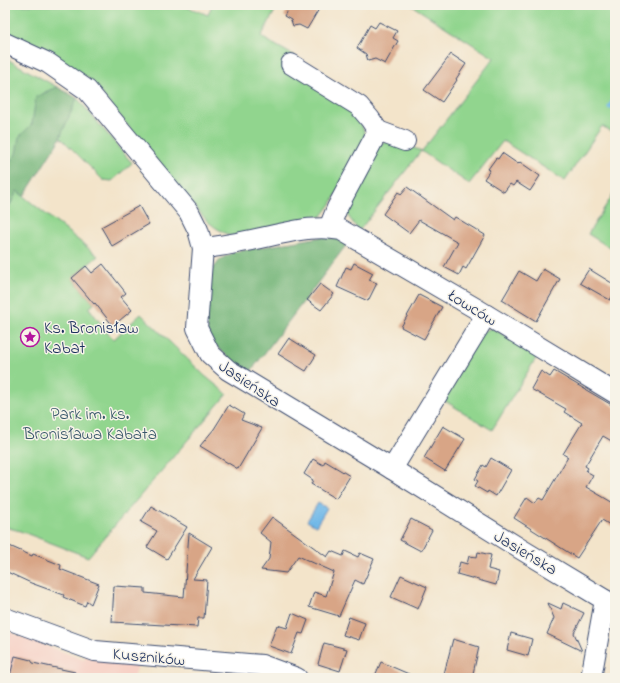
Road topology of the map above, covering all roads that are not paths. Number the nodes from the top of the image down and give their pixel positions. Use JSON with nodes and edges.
{"nodes":[{"id":1,"x":5,"y":43,"type":"edge"},
{"id":2,"x":290,"y":64,"type":"dead end"},
{"id":3,"x":378,"y":131,"type":"junction"},
{"id":4,"x":405,"y":141,"type":"dead end"},
{"id":5,"x":329,"y":228,"type":"junction"},
{"id":6,"x":203,"y":248,"type":"junction"},
{"id":7,"x":486,"y":315,"type":"junction"},
{"id":8,"x":615,"y":393,"type":"edge"},
{"id":9,"x":392,"y":469,"type":"junction"},
{"id":10,"x":610,"y":603,"type":"edge"},
{"id":11,"x":5,"y":618,"type":"edge"},
{"id":12,"x":297,"y":678,"type":"edge"},
{"id":13,"x":592,"y":678,"type":"edge"}],
"edges":[{"from":1,"to":6,"type":"street","name":"Jasieńska"},
{"from":2,"to":3,"type":"street"},
{"from":3,"to":4,"type":"street"},
{"from":3,"to":5,"type":"street"},
{"from":5,"to":6,"type":"street","name":"Łowców"},
{"from":5,"to":7,"type":"street","name":"Łowców"},
{"from":6,"to":9,"type":"street","name":"Jasieńska"},
{"from":7,"to":8,"type":"street","name":"Łowców"},
{"from":7,"to":9,"type":"street"},
{"from":9,"to":10,"type":"street","name":"Jasieńska"},
{"from":10,"to":13,"type":"street"},
{"from":11,"to":12,"type":"street","name":"Kuszników"}]}
